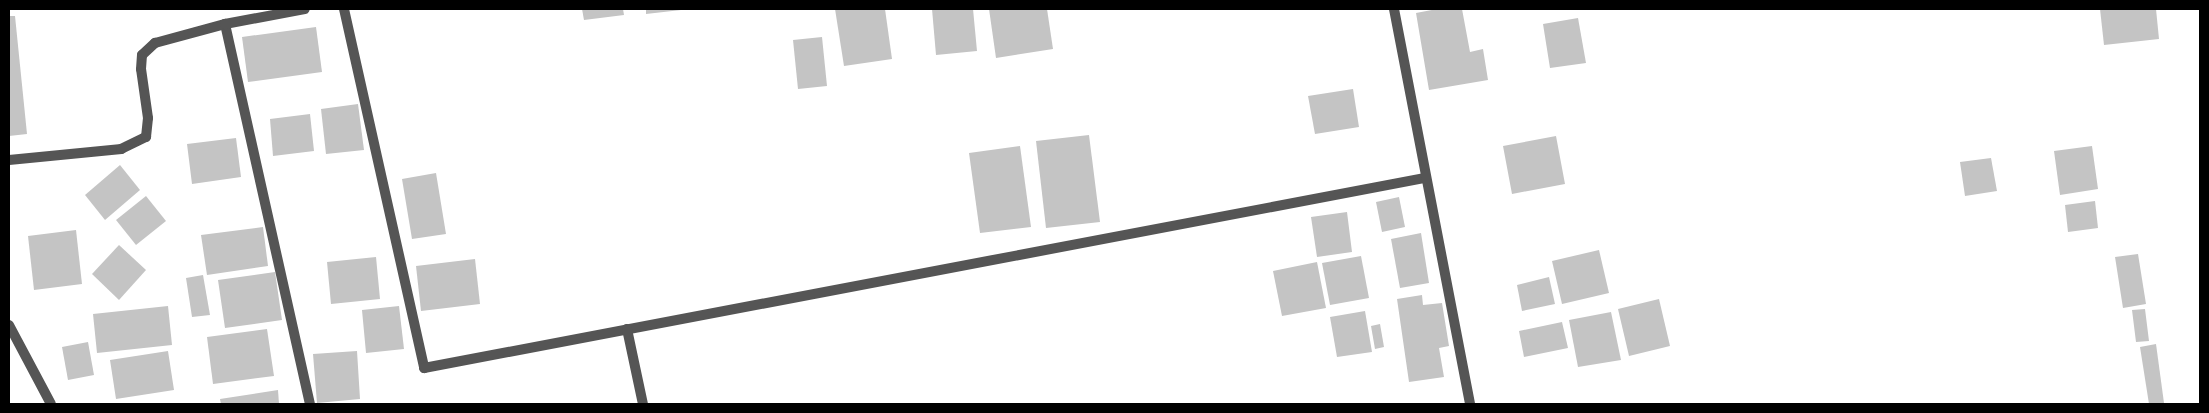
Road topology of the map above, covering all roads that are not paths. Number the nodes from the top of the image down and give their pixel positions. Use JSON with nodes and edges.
{"nodes":[{"id":1,"x":305,"y":9,"type":"edge"},
{"id":2,"x":344,"y":9,"type":"edge"},
{"id":3,"x":1394,"y":9,"type":"edge"},
{"id":4,"x":253,"y":13,"type":"edge"},
{"id":5,"x":225,"y":24,"type":"junction"},
{"id":6,"x":9,"y":160,"type":"edge"},
{"id":7,"x":1425,"y":178,"type":"junction"},
{"id":8,"x":9,"y":325,"type":"edge"},
{"id":9,"x":627,"y":329,"type":"junction"},
{"id":10,"x":51,"y":404,"type":"edge"},
{"id":11,"x":310,"y":404,"type":"edge"},
{"id":12,"x":643,"y":404,"type":"edge"},
{"id":13,"x":1470,"y":404,"type":"edge"}],
"edges":[{"from":1,"to":4,"type":"street"},
{"from":2,"to":9,"type":"street"},
{"from":3,"to":7,"type":"street"},
{"from":4,"to":5,"type":"street"},
{"from":5,"to":6,"type":"street"},
{"from":5,"to":11,"type":"street"},
{"from":7,"to":9,"type":"street"},
{"from":7,"to":13,"type":"street"},
{"from":8,"to":10,"type":"street"},
{"from":9,"to":12,"type":"street"}]}
